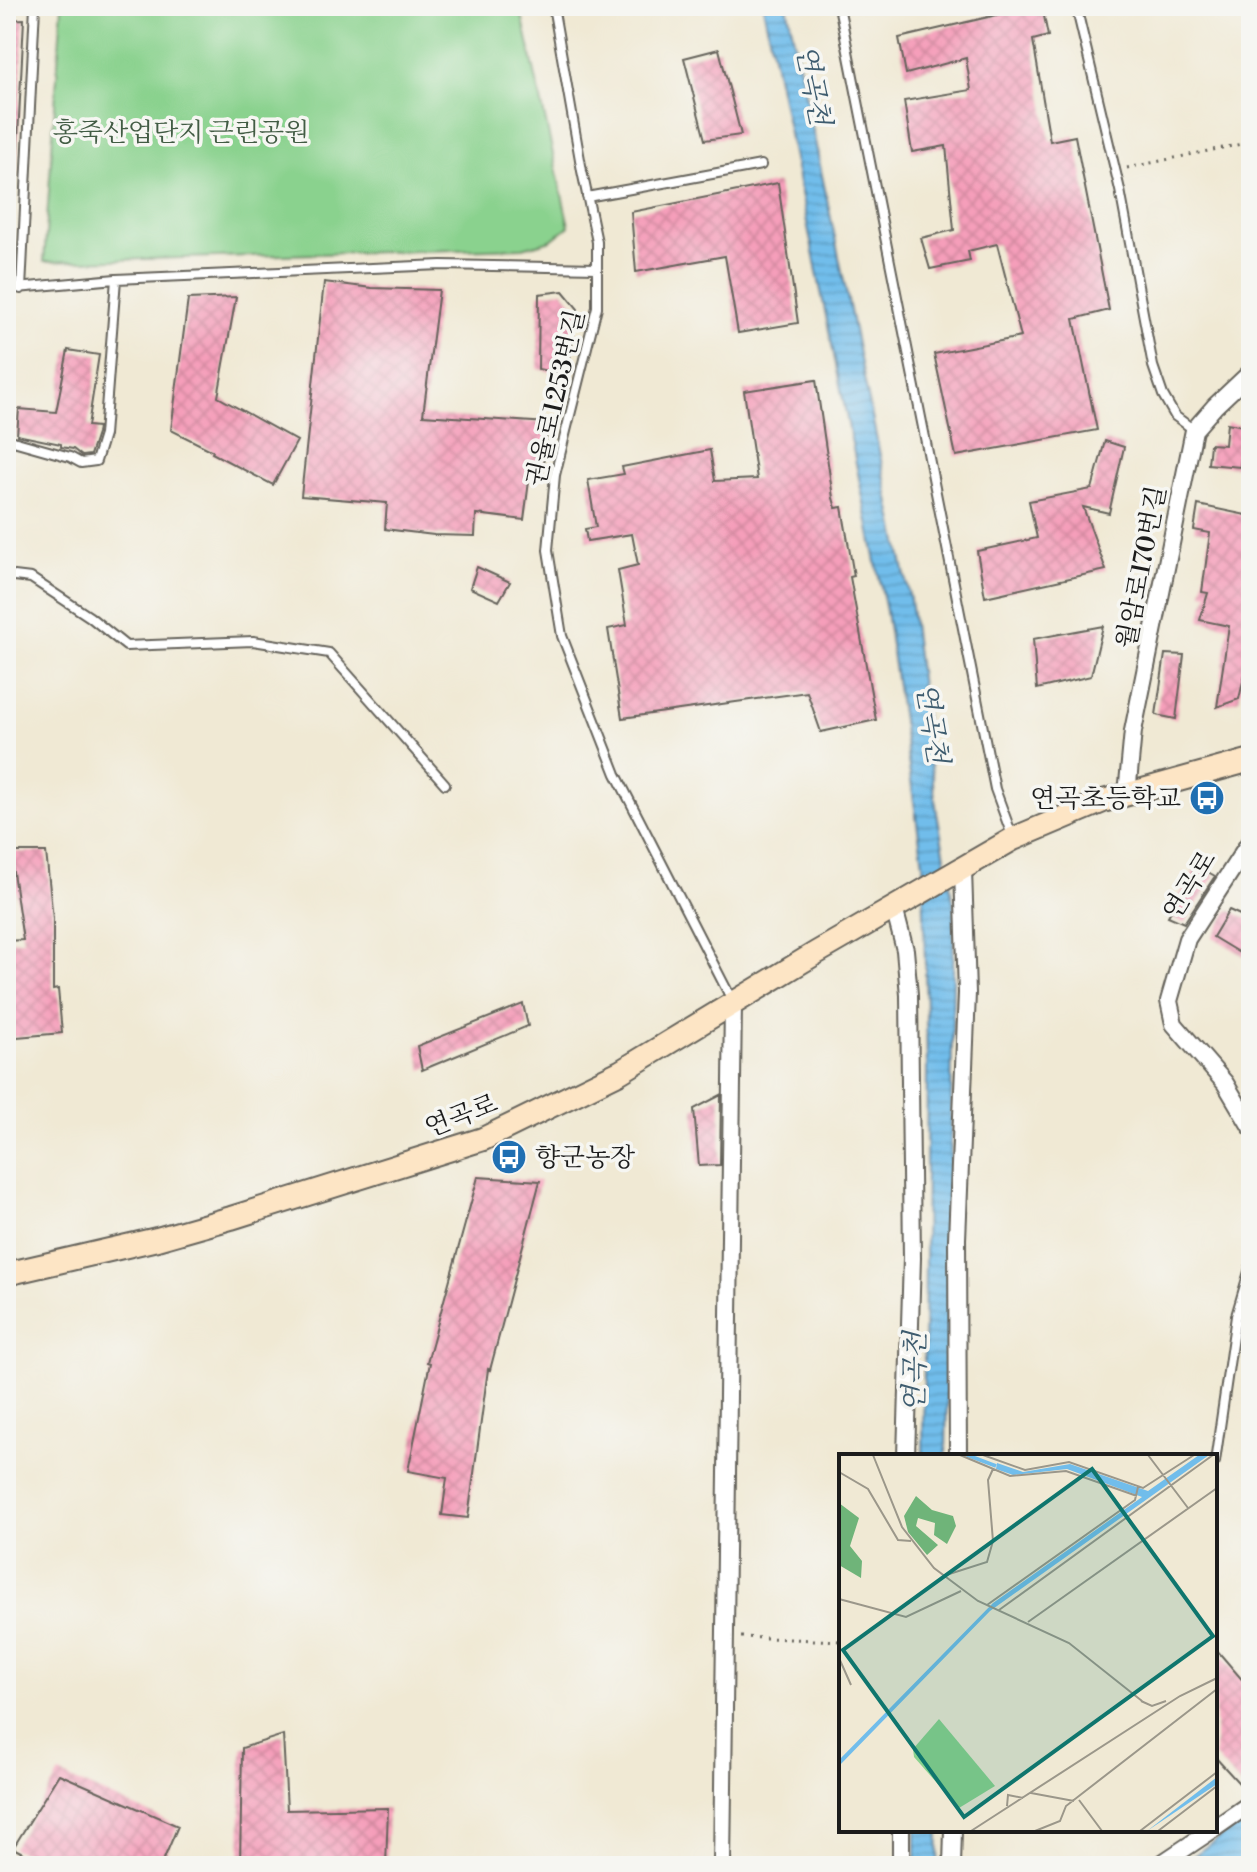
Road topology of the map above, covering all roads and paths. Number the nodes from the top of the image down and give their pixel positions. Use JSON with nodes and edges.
{"nodes":[{"id":1,"x":35,"y":6,"type":"edge"},
{"id":2,"x":553,"y":6,"type":"edge"},
{"id":3,"x":839,"y":6,"type":"edge"},
{"id":4,"x":1076,"y":6,"type":"edge"},
{"id":5,"x":1251,"y":142,"type":"edge"},
{"id":6,"x":761,"y":165,"type":"dead end"},
{"id":7,"x":1115,"y":170,"type":"junction"},
{"id":8,"x":587,"y":197,"type":"junction"},
{"id":9,"x":597,"y":268,"type":"junction"},
{"id":10,"x":116,"y":279,"type":"junction"},
{"id":11,"x":6,"y":289,"type":"edge"},
{"id":12,"x":21,"y":289,"type":"junction"},
{"id":13,"x":1251,"y":372,"type":"edge"},
{"id":14,"x":1194,"y":430,"type":"junction"},
{"id":15,"x":6,"y":439,"type":"edge"},
{"id":16,"x":6,"y":575,"type":"edge"},
{"id":17,"x":1251,"y":760,"type":"edge"},
{"id":18,"x":445,"y":784,"type":"dead end"},
{"id":19,"x":1127,"y":794,"type":"junction"},
{"id":20,"x":1013,"y":839,"type":"junction"},
{"id":21,"x":1251,"y":840,"type":"edge"},
{"id":22,"x":963,"y":870,"type":"junction"},
{"id":23,"x":894,"y":908,"type":"junction"},
{"id":24,"x":733,"y":1003,"type":"junction"},
{"id":25,"x":1251,"y":1127,"type":"edge"},
{"id":26,"x":1251,"y":1265,"type":"edge"},
{"id":27,"x":6,"y":1274,"type":"edge"},
{"id":28,"x":906,"y":1454,"type":"edge"},
{"id":29,"x":958,"y":1454,"type":"edge"},
{"id":30,"x":1216,"y":1454,"type":"edge"},
{"id":31,"x":725,"y":1636,"type":"junction"},
{"id":32,"x":839,"y":1641,"type":"edge"},
{"id":33,"x":1251,"y":1803,"type":"edge"},
{"id":34,"x":1217,"y":1826,"type":"edge"},
{"id":35,"x":901,"y":1832,"type":"edge"},
{"id":36,"x":953,"y":1832,"type":"edge"},
{"id":37,"x":1209,"y":1832,"type":"edge"},
{"id":38,"x":722,"y":1866,"type":"edge"},
{"id":39,"x":901,"y":1866,"type":"edge"},
{"id":40,"x":952,"y":1866,"type":"edge"},
{"id":41,"x":1158,"y":1866,"type":"edge"}],
"edges":[{"from":1,"to":12,"type":"lane"},
{"from":2,"to":8,"type":"lane","name":"권율로1253번길"},
{"from":3,"to":20,"type":"lane"},
{"from":4,"to":7,"type":"lane"},
{"from":5,"to":7,"type":"path"},
{"from":6,"to":8,"type":"lane"},
{"from":7,"to":14,"type":"lane"},
{"from":8,"to":9,"type":"lane","name":"권율로1253번길"},
{"from":9,"to":10,"type":"lane"},
{"from":9,"to":24,"type":"lane","name":"권율로1253번길"},
{"from":10,"to":12,"type":"lane"},
{"from":10,"to":15,"type":"lane"},
{"from":11,"to":12,"type":"lane"},
{"from":13,"to":14,"type":"street"},
{"from":14,"to":19,"type":"street","name":"월암로170번길"},
{"from":16,"to":18,"type":"lane"},
{"from":17,"to":19,"type":"street"},
{"from":19,"to":20,"type":"street"},
{"from":20,"to":22,"type":"street"},
{"from":21,"to":25,"type":"street","name":"연곡로"},
{"from":22,"to":23,"type":"street","name":"연곡로"},
{"from":22,"to":29,"type":"street"},
{"from":23,"to":24,"type":"street","name":"연곡로"},
{"from":23,"to":28,"type":"street"},
{"from":24,"to":27,"type":"street","name":"연곡로"},
{"from":24,"to":31,"type":"street"},
{"from":26,"to":30,"type":"lane"},
{"from":31,"to":32,"type":"path"},
{"from":31,"to":38,"type":"street"},
{"from":33,"to":34,"type":"street"},
{"from":35,"to":39,"type":"street"},
{"from":36,"to":40,"type":"street"},
{"from":37,"to":41,"type":"street"}]}
